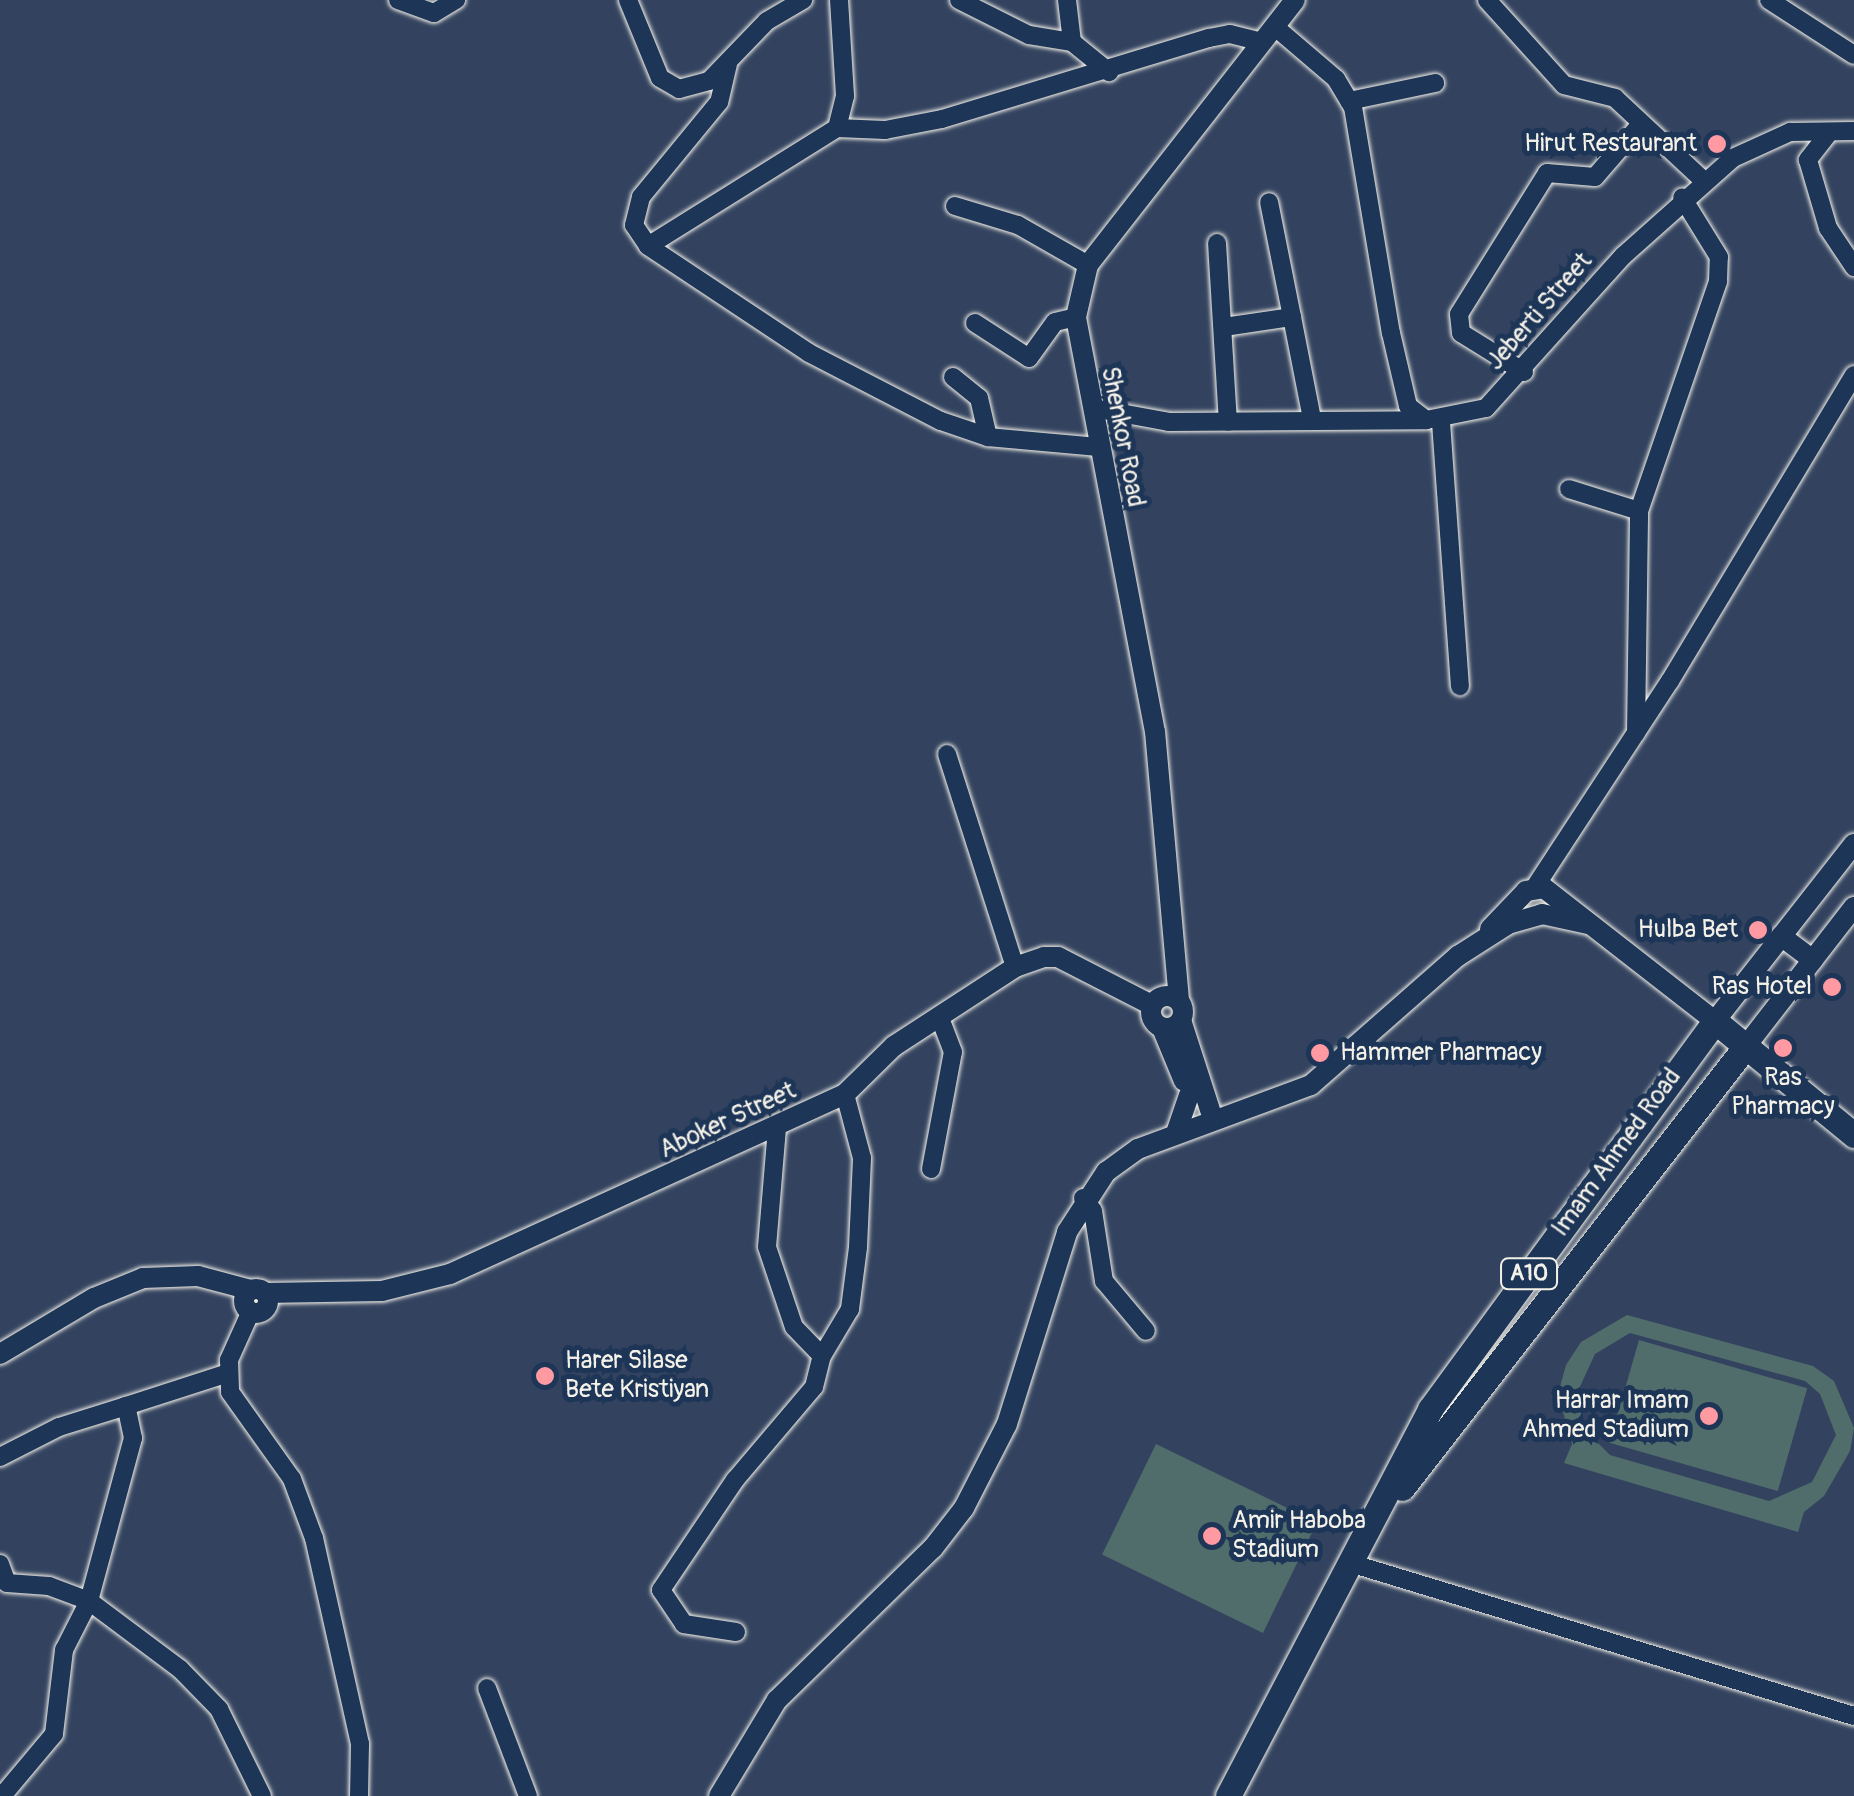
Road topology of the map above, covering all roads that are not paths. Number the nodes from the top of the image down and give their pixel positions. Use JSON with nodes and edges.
{"nodes":[{"id":1,"x":398,"y":0,"type":"edge"},
{"id":2,"x":456,"y":0,"type":"edge"},
{"id":3,"x":628,"y":0,"type":"edge"},
{"id":4,"x":801,"y":0,"type":"edge"},
{"id":5,"x":839,"y":0,"type":"edge"},
{"id":6,"x":958,"y":0,"type":"edge"},
{"id":7,"x":1066,"y":0,"type":"edge"},
{"id":8,"x":1295,"y":0,"type":"edge"},
{"id":9,"x":1487,"y":0,"type":"edge"},
{"id":10,"x":1770,"y":0,"type":"edge"},
{"id":11,"x":1268,"y":34,"type":"junction"},
{"id":12,"x":1072,"y":42,"type":"junction"},
{"id":13,"x":1854,"y":55,"type":"edge"},
{"id":14,"x":728,"y":64,"type":"junction"},
{"id":15,"x":1109,"y":72,"type":"junction"},
{"id":16,"x":1435,"y":84,"type":"dead end"},
{"id":17,"x":1349,"y":101,"type":"junction"},
{"id":18,"x":1639,"y":126,"type":"junction"},
{"id":19,"x":837,"y":128,"type":"junction"},
{"id":20,"x":1854,"y":132,"type":"edge"},
{"id":21,"x":1828,"y":134,"type":"junction"},
{"id":22,"x":1704,"y":181,"type":"junction"},
{"id":23,"x":1682,"y":197,"type":"junction"},
{"id":24,"x":1270,"y":202,"type":"dead end"},
{"id":25,"x":955,"y":206,"type":"dead end"},
{"id":26,"x":1217,"y":244,"type":"dead end"},
{"id":27,"x":648,"y":246,"type":"junction"},
{"id":28,"x":1088,"y":265,"type":"junction"},
{"id":29,"x":1854,"y":267,"type":"edge"},
{"id":30,"x":1292,"y":316,"type":"junction"},
{"id":31,"x":1076,"y":318,"type":"junction"},
{"id":32,"x":975,"y":323,"type":"dead end"},
{"id":33,"x":1224,"y":327,"type":"junction"},
{"id":34,"x":1524,"y":372,"type":"junction"},
{"id":35,"x":1854,"y":375,"type":"edge"},
{"id":36,"x":954,"y":377,"type":"dead end"},
{"id":37,"x":1093,"y":408,"type":"junction"},
{"id":38,"x":1312,"y":419,"type":"junction"},
{"id":39,"x":1434,"y":421,"type":"junction"},
{"id":40,"x":1228,"y":422,"type":"junction"},
{"id":41,"x":988,"y":437,"type":"junction"},
{"id":42,"x":1098,"y":446,"type":"junction"},
{"id":43,"x":1569,"y":489,"type":"dead end"},
{"id":44,"x":1639,"y":511,"type":"junction"},
{"id":45,"x":1460,"y":686,"type":"dead end"},
{"id":46,"x":1636,"y":736,"type":"junction"},
{"id":47,"x":947,"y":754,"type":"dead end"},
{"id":48,"x":1854,"y":844,"type":"edge"},
{"id":49,"x":1535,"y":887,"type":"junction"},
{"id":50,"x":1854,"y":907,"type":"edge"},
{"id":51,"x":1588,"y":924,"type":"junction"},
{"id":52,"x":1782,"y":936,"type":"junction"},
{"id":53,"x":1481,"y":940,"type":"junction"},
{"id":54,"x":1813,"y":960,"type":"junction"},
{"id":55,"x":1015,"y":967,"type":"junction"},
{"id":56,"x":1168,"y":1010,"type":"junction"},
{"id":57,"x":941,"y":1020,"type":"junction"},
{"id":58,"x":1714,"y":1021,"type":"junction"},
{"id":59,"x":1746,"y":1046,"type":"junction"},
{"id":60,"x":1195,"y":1092,"type":"junction"},
{"id":61,"x":846,"y":1094,"type":"junction"},
{"id":62,"x":1243,"y":1110,"type":"junction"},
{"id":63,"x":1206,"y":1121,"type":"junction"},
{"id":64,"x":777,"y":1128,"type":"junction"},
{"id":65,"x":1176,"y":1134,"type":"junction"},
{"id":66,"x":1854,"y":1135,"type":"edge"},
{"id":67,"x":931,"y":1169,"type":"dead end"},
{"id":68,"x":1084,"y":1198,"type":"junction"},
{"id":69,"x":255,"y":1300,"type":"junction"},
{"id":70,"x":1146,"y":1331,"type":"dead end"},
{"id":71,"x":0,"y":1354,"type":"edge"},
{"id":72,"x":822,"y":1356,"type":"junction"},
{"id":73,"x":228,"y":1373,"type":"junction"},
{"id":74,"x":126,"y":1406,"type":"junction"},
{"id":75,"x":0,"y":1456,"type":"edge"},
{"id":76,"x":1362,"y":1539,"type":"junction"},
{"id":77,"x":1350,"y":1563,"type":"junction"},
{"id":78,"x":0,"y":1564,"type":"edge"},
{"id":79,"x":4,"y":1585,"type":"edge"},
{"id":80,"x":89,"y":1601,"type":"junction"},
{"id":81,"x":736,"y":1632,"type":"dead end"},
{"id":82,"x":486,"y":1688,"type":"dead end"},
{"id":83,"x":1854,"y":1716,"type":"edge"},
{"id":84,"x":2,"y":1796,"type":"edge"},
{"id":85,"x":262,"y":1796,"type":"edge"},
{"id":86,"x":359,"y":1796,"type":"edge"},
{"id":87,"x":528,"y":1796,"type":"edge"},
{"id":88,"x":719,"y":1796,"type":"edge"},
{"id":89,"x":1228,"y":1796,"type":"edge"}],
"edges":[{"from":1,"to":2,"type":"street"},
{"from":3,"to":14,"type":"street"},
{"from":4,"to":14,"type":"street"},
{"from":5,"to":19,"type":"street"},
{"from":6,"to":12,"type":"street"},
{"from":7,"to":12,"type":"street"},
{"from":8,"to":11,"type":"main road","name":"Shenkor Road"},
{"from":9,"to":18,"type":"street"},
{"from":10,"to":13,"type":"street"},
{"from":11,"to":15,"type":"street"},
{"from":11,"to":17,"type":"street"},
{"from":11,"to":28,"type":"main road","name":"Shenkor Road"},
{"from":12,"to":15,"type":"street"},
{"from":14,"to":27,"type":"street"},
{"from":15,"to":19,"type":"street"},
{"from":16,"to":17,"type":"street"},
{"from":17,"to":39,"type":"street"},
{"from":18,"to":22,"type":"street"},
{"from":18,"to":34,"type":"street"},
{"from":19,"to":27,"type":"street"},
{"from":20,"to":21,"type":"street","name":"Jeberti Street"},
{"from":21,"to":22,"type":"street","name":"Jeberti Street"},
{"from":21,"to":29,"type":"street"},
{"from":22,"to":23,"type":"street","name":"Jeberti Street"},
{"from":23,"to":34,"type":"street","name":"Jeberti Street"},
{"from":23,"to":44,"type":"street"},
{"from":24,"to":30,"type":"street"},
{"from":25,"to":28,"type":"street"},
{"from":26,"to":33,"type":"street"},
{"from":27,"to":41,"type":"street"},
{"from":28,"to":31,"type":"main road","name":"Shenkor Road"},
{"from":30,"to":33,"type":"street"},
{"from":30,"to":38,"type":"street"},
{"from":31,"to":32,"type":"street"},
{"from":31,"to":37,"type":"main road","name":"Shenkor Road"},
{"from":33,"to":40,"type":"street"},
{"from":34,"to":39,"type":"street","name":"Jeberti Street"},
{"from":35,"to":46,"type":"street"},
{"from":36,"to":41,"type":"street"},
{"from":37,"to":40,"type":"street","name":"Jeberti Street"},
{"from":37,"to":42,"type":"main road","name":"Shenkor Road"},
{"from":38,"to":39,"type":"street","name":"Jeberti Street"},
{"from":38,"to":40,"type":"street","name":"Jeberti Street"},
{"from":39,"to":45,"type":"street"},
{"from":41,"to":42,"type":"street"},
{"from":42,"to":56,"type":"main road","name":"Shenkor Road"},
{"from":43,"to":44,"type":"street"},
{"from":44,"to":46,"type":"street"},
{"from":46,"to":49,"type":"street"},
{"from":47,"to":55,"type":"street"},
{"from":48,"to":52,"type":"main road"},
{"from":49,"to":51,"type":"main road"},
{"from":49,"to":53,"type":"main road"},
{"from":50,"to":54,"type":"main road"},
{"from":51,"to":53,"type":"main road"},
{"from":51,"to":58,"type":"main road"},
{"from":52,"to":54,"type":"main road"},
{"from":52,"to":58,"type":"main road"},
{"from":53,"to":62,"type":"main road"},
{"from":54,"to":59,"type":"main road"},
{"from":55,"to":56,"type":"main road","name":"Aboker Street"},
{"from":55,"to":57,"type":"main road","name":"Aboker Street"},
{"from":56,"to":60,"type":"main road"},
{"from":57,"to":61,"type":"main road","name":"Aboker Street"},
{"from":57,"to":67,"type":"street"},
{"from":58,"to":59,"type":"highway"},
{"from":58,"to":76,"type":"highway","name":"Imam Ahmed Road","number":"A10"},
{"from":59,"to":66,"type":"highway"},
{"from":59,"to":76,"type":"highway","name":"Imam Ahmed Road","number":"A10"},
{"from":60,"to":62,"type":"main road"},
{"from":60,"to":63,"type":"main road"},
{"from":60,"to":65,"type":"main road"},
{"from":61,"to":64,"type":"main road","name":"Aboker Street"},
{"from":61,"to":72,"type":"street"},
{"from":62,"to":63,"type":"main road"},
{"from":63,"to":65,"type":"main road"},
{"from":64,"to":69,"type":"main road","name":"Aboker Street"},
{"from":64,"to":72,"type":"street"},
{"from":65,"to":68,"type":"main road"},
{"from":68,"to":70,"type":"street"},
{"from":68,"to":88,"type":"main road"},
{"from":69,"to":71,"type":"main road"},
{"from":69,"to":73,"type":"street"},
{"from":72,"to":81,"type":"street"},
{"from":73,"to":74,"type":"street"},
{"from":73,"to":86,"type":"street"},
{"from":74,"to":75,"type":"street"},
{"from":74,"to":80,"type":"street"},
{"from":76,"to":77,"type":"highway","name":"Imam Ahmed Road","number":"A10"},
{"from":77,"to":83,"type":"street"},
{"from":77,"to":89,"type":"highway","name":"Imam Ahmed Road","number":"A10"},
{"from":78,"to":79,"type":"street"},
{"from":79,"to":80,"type":"street"},
{"from":80,"to":84,"type":"street"},
{"from":80,"to":85,"type":"street"},
{"from":82,"to":87,"type":"street"}]}
